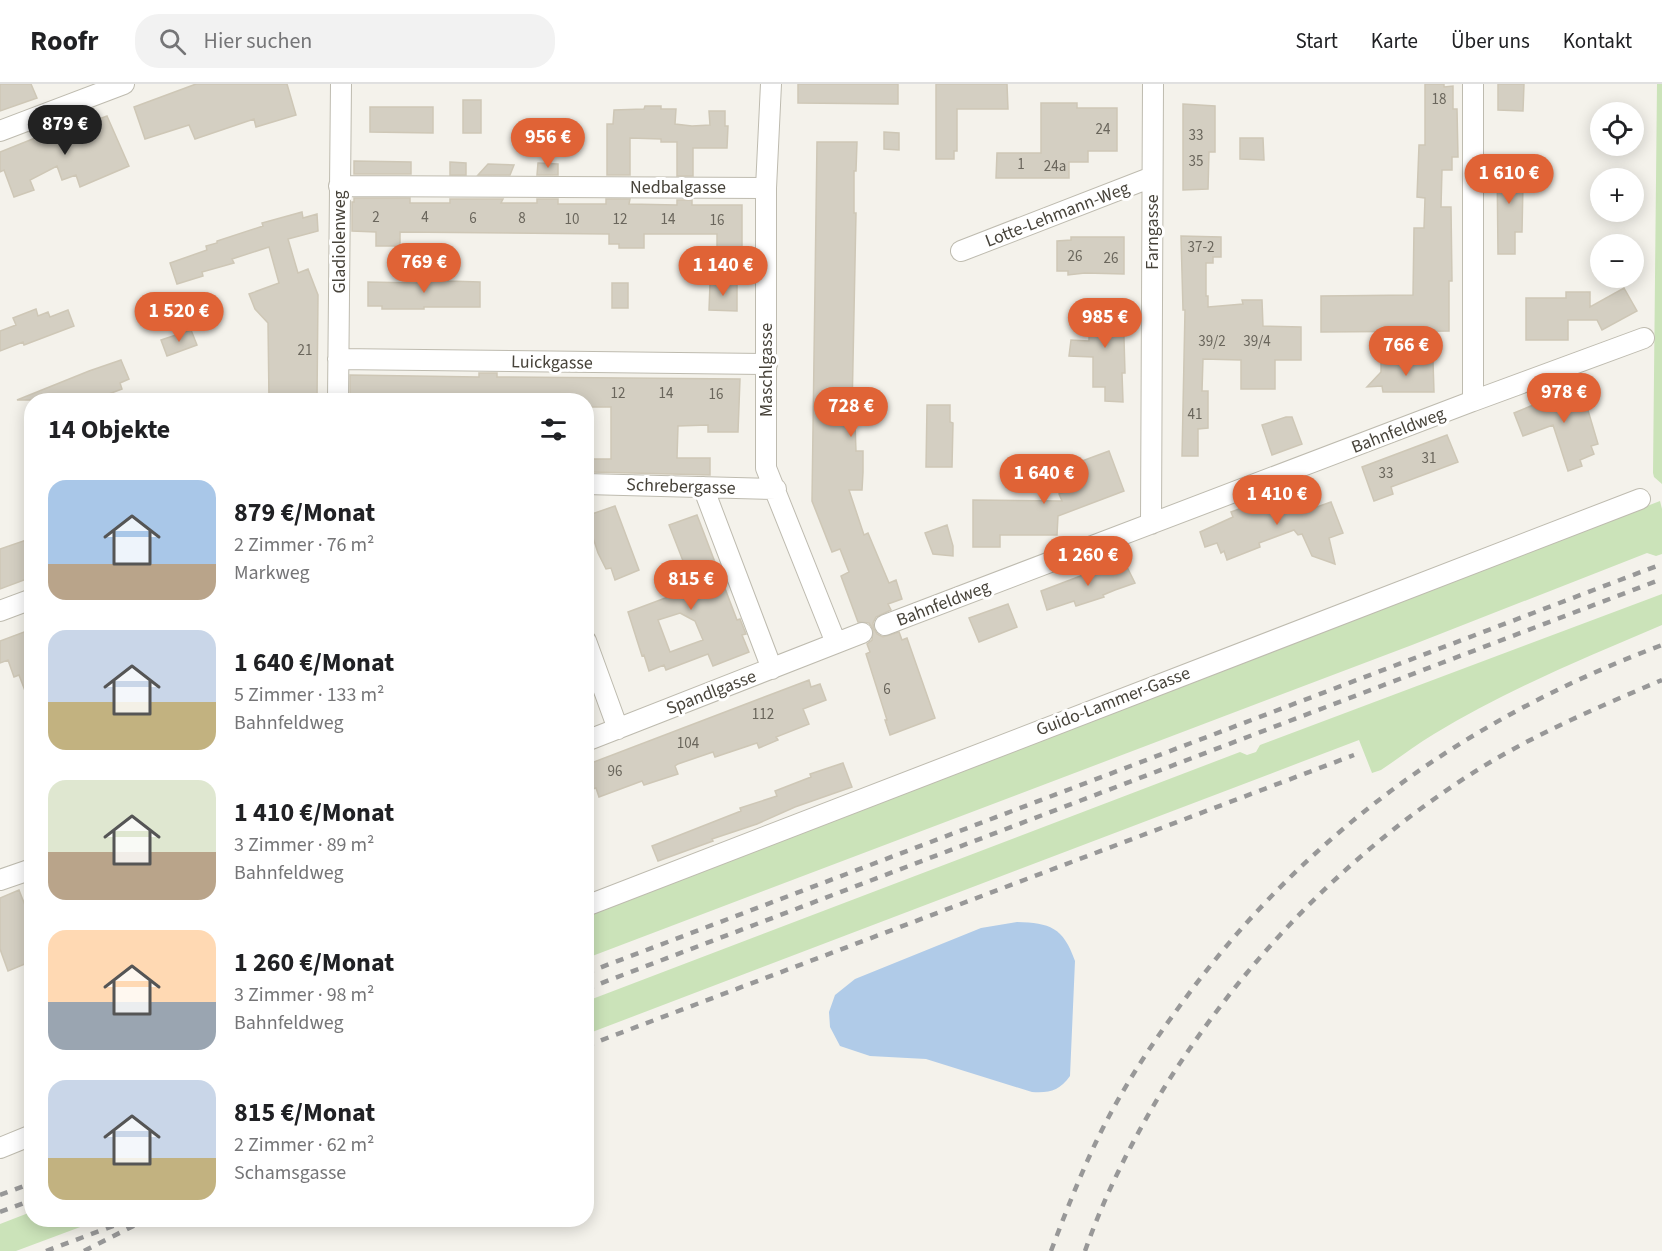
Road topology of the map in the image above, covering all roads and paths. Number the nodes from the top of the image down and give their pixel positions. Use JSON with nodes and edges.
{"nodes":[{"id":1,"x":124,"y":84,"type":"edge"},
{"id":2,"x":341,"y":84,"type":"edge"},
{"id":3,"x":771,"y":84,"type":"edge"},
{"id":4,"x":1153,"y":84,"type":"edge"},
{"id":5,"x":1473,"y":84,"type":"edge"},
{"id":6,"x":0,"y":131,"type":"edge"},
{"id":7,"x":1152,"y":177,"type":"junction"},
{"id":8,"x":339,"y":186,"type":"junction"},
{"id":9,"x":766,"y":188,"type":"junction"},
{"id":10,"x":961,"y":251,"type":"dead end"},
{"id":11,"x":1644,"y":338,"type":"dead end"},
{"id":12,"x":338,"y":359,"type":"junction"},
{"id":13,"x":767,"y":364,"type":"junction"},
{"id":14,"x":338,"y":393,"type":"edge"},
{"id":15,"x":1473,"y":401,"type":"junction"},
{"id":16,"x":594,"y":484,"type":"edge"},
{"id":17,"x":703,"y":487,"type":"junction"},
{"id":18,"x":776,"y":489,"type":"junction"},
{"id":19,"x":1641,"y":499,"type":"dead end"},
{"id":20,"x":1151,"y":524,"type":"junction"},
{"id":21,"x":24,"y":602,"type":"edge"},
{"id":22,"x":0,"y":611,"type":"edge"},
{"id":23,"x":885,"y":625,"type":"dead end"},
{"id":24,"x":862,"y":633,"type":"dead end"},
{"id":25,"x":836,"y":643,"type":"junction"},
{"id":26,"x":594,"y":663,"type":"edge"},
{"id":27,"x":772,"y":669,"type":"junction"},
{"id":28,"x":618,"y":729,"type":"junction"},
{"id":29,"x":594,"y":738,"type":"edge"},
{"id":30,"x":24,"y":872,"type":"edge"},
{"id":31,"x":0,"y":880,"type":"edge"},
{"id":32,"x":594,"y":903,"type":"edge"},
{"id":33,"x":24,"y":1138,"type":"edge"},
{"id":34,"x":0,"y":1148,"type":"edge"}],
"edges":[{"from":1,"to":6,"type":"street"},
{"from":2,"to":8,"type":"street","name":"Gladiolenweg"},
{"from":3,"to":9,"type":"street","name":"Maschlgasse"},
{"from":4,"to":7,"type":"street","name":"Farngasse"},
{"from":5,"to":15,"type":"street"},
{"from":7,"to":10,"type":"street","name":"Lotte-Lehmann-Weg"},
{"from":7,"to":20,"type":"street","name":"Farngasse"},
{"from":8,"to":9,"type":"street","name":"Nedbalgasse"},
{"from":8,"to":12,"type":"street","name":"Gladiolenweg"},
{"from":9,"to":13,"type":"street","name":"Maschlgasse"},
{"from":11,"to":15,"type":"street","name":"Bahnfeldweg"},
{"from":12,"to":13,"type":"street","name":"Luickgasse"},
{"from":12,"to":14,"type":"street","name":"Gladiolenweg"},
{"from":13,"to":18,"type":"street","name":"Maschlgasse"},
{"from":15,"to":20,"type":"street","name":"Bahnfeldweg"},
{"from":16,"to":17,"type":"street","name":"Schrebergasse"},
{"from":17,"to":18,"type":"street","name":"Schrebergasse"},
{"from":17,"to":27,"type":"street"},
{"from":18,"to":25,"type":"street","name":"Maschlgasse"},
{"from":19,"to":32,"type":"street","name":"Guido-Lammer-Gasse"},
{"from":20,"to":23,"type":"street","name":"Bahnfeldweg"},
{"from":21,"to":22,"type":"street"},
{"from":24,"to":25,"type":"street"},
{"from":25,"to":27,"type":"street","name":"Spandlgasse"},
{"from":26,"to":28,"type":"street"},
{"from":27,"to":28,"type":"street","name":"Spandlgasse"},
{"from":28,"to":29,"type":"street","name":"Spandlgasse"},
{"from":30,"to":31,"type":"street"},
{"from":33,"to":34,"type":"street"}]}
